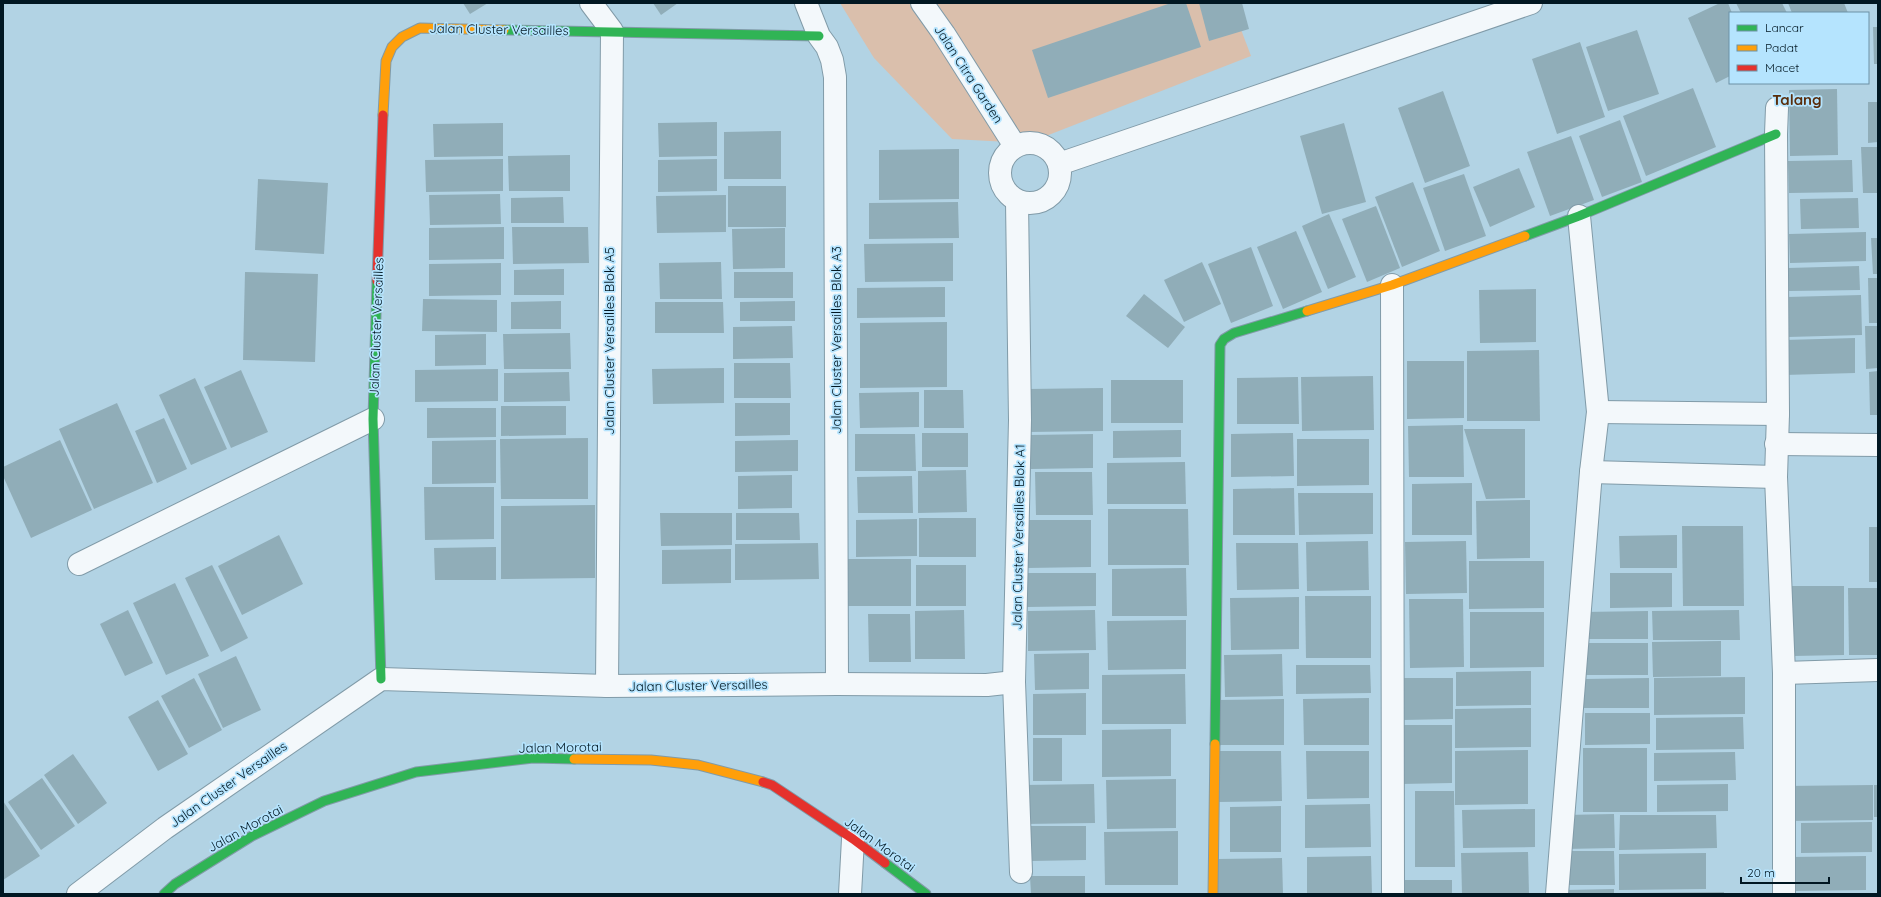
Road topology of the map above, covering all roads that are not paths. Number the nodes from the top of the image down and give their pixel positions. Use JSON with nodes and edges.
{"nodes":[{"id":1,"x":591,"y":3,"type":"edge"},
{"id":2,"x":806,"y":3,"type":"edge"},
{"id":3,"x":922,"y":3,"type":"edge"},
{"id":4,"x":1531,"y":3,"type":"edge"},
{"id":5,"x":612,"y":31,"type":"junction"},
{"id":6,"x":819,"y":36,"type":"junction"},
{"id":7,"x":1777,"y":108,"type":"dead end"},
{"id":8,"x":1776,"y":134,"type":"junction"},
{"id":9,"x":1015,"y":146,"type":"junction"},
{"id":10,"x":1059,"y":164,"type":"junction"},
{"id":11,"x":1017,"y":201,"type":"junction"},
{"id":12,"x":1579,"y":216,"type":"junction"},
{"id":13,"x":1392,"y":285,"type":"junction"},
{"id":14,"x":1598,"y":412,"type":"junction"},
{"id":15,"x":1778,"y":414,"type":"junction"},
{"id":16,"x":373,"y":419,"type":"junction"},
{"id":17,"x":1776,"y":444,"type":"junction"},
{"id":18,"x":1878,"y":445,"type":"edge"},
{"id":19,"x":1591,"y":472,"type":"junction"},
{"id":20,"x":1776,"y":477,"type":"junction"},
{"id":21,"x":79,"y":564,"type":"dead end"},
{"id":22,"x":1878,"y":670,"type":"edge"},
{"id":23,"x":1784,"y":672,"type":"junction"},
{"id":24,"x":381,"y":679,"type":"junction"},
{"id":25,"x":1014,"y":682,"type":"junction"},
{"id":26,"x":837,"y":684,"type":"junction"},
{"id":27,"x":606,"y":686,"type":"junction"},
{"id":28,"x":853,"y":839,"type":"junction"},
{"id":29,"x":1021,"y":872,"type":"dead end"},
{"id":30,"x":78,"y":894,"type":"edge"},
{"id":31,"x":164,"y":894,"type":"edge"},
{"id":32,"x":850,"y":894,"type":"edge"},
{"id":33,"x":926,"y":894,"type":"edge"},
{"id":34,"x":1213,"y":894,"type":"edge"},
{"id":35,"x":1393,"y":894,"type":"edge"},
{"id":36,"x":1557,"y":894,"type":"edge"},
{"id":37,"x":1784,"y":894,"type":"edge"}],
"edges":[{"from":1,"to":5,"type":"street"},
{"from":2,"to":6,"type":"street","name":"Jalan Cluster Versailles Blok A3"},
{"from":3,"to":9,"type":"street","name":"Jalan Citra Garden"},
{"from":4,"to":10,"type":"street"},
{"from":5,"to":6,"type":"street","name":"Jalan Cluster Versailles"},
{"from":5,"to":16,"type":"street","name":"Jalan Cluster Versailles"},
{"from":5,"to":27,"type":"street","name":"Jalan Cluster Versailles Blok A5"},
{"from":6,"to":26,"type":"street","name":"Jalan Cluster Versailles Blok A3"},
{"from":7,"to":8,"type":"street"},
{"from":8,"to":12,"type":"street"},
{"from":8,"to":15,"type":"street"},
{"from":9,"to":10,"type":"street"},
{"from":9,"to":11,"type":"street"},
{"from":10,"to":11,"type":"street"},
{"from":11,"to":25,"type":"street","name":"Jalan Cluster Versailles Blok A1"},
{"from":12,"to":13,"type":"street"},
{"from":12,"to":14,"type":"street"},
{"from":13,"to":34,"type":"street"},
{"from":13,"to":35,"type":"street"},
{"from":14,"to":15,"type":"street"},
{"from":14,"to":19,"type":"street"},
{"from":15,"to":17,"type":"street"},
{"from":16,"to":21,"type":"street"},
{"from":16,"to":24,"type":"street","name":"Jalan Cluster Versailles"},
{"from":17,"to":18,"type":"street"},
{"from":17,"to":20,"type":"street"},
{"from":19,"to":20,"type":"street"},
{"from":19,"to":36,"type":"street"},
{"from":20,"to":23,"type":"street"},
{"from":22,"to":23,"type":"street"},
{"from":23,"to":37,"type":"street"},
{"from":24,"to":27,"type":"street","name":"Jalan Cluster Versailles"},
{"from":24,"to":30,"type":"street","name":"Jalan Cluster Versailles"},
{"from":25,"to":26,"type":"street","name":"Jalan Cluster Versailles"},
{"from":25,"to":29,"type":"street","name":"Jalan Cluster Versailles Blok A1"},
{"from":26,"to":27,"type":"street","name":"Jalan Cluster Versailles"},
{"from":28,"to":31,"type":"street","name":"Jalan Morotai"},
{"from":28,"to":32,"type":"street"},
{"from":28,"to":33,"type":"street","name":"Jalan Morotai"}]}
